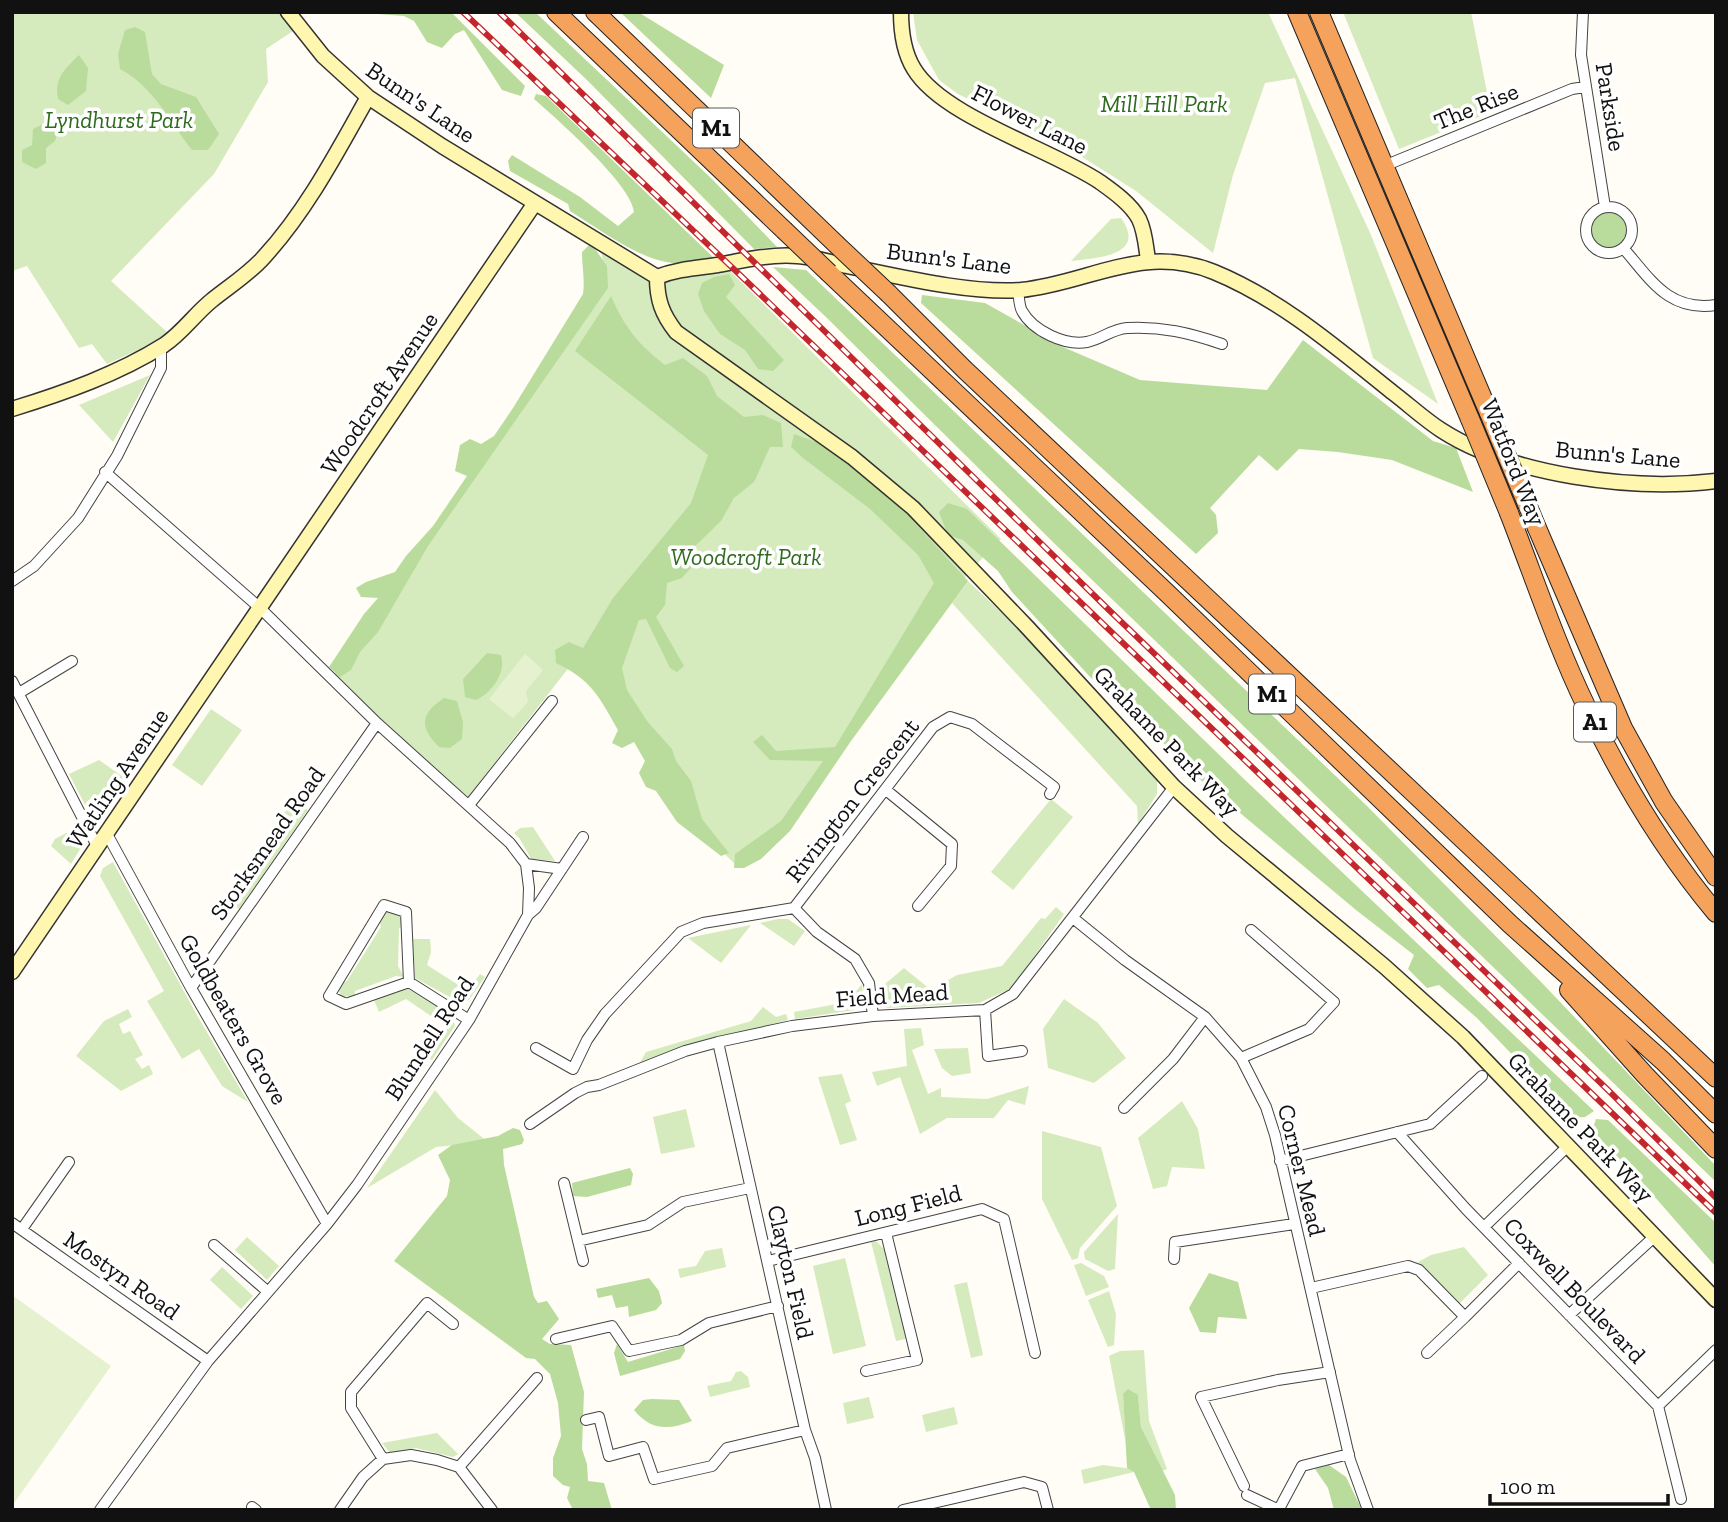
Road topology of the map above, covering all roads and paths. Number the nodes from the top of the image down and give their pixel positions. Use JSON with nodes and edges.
{"nodes":[{"id":1,"x":288,"y":12,"type":"edge"},
{"id":2,"x":556,"y":12,"type":"edge"},
{"id":3,"x":596,"y":12,"type":"edge"},
{"id":4,"x":901,"y":12,"type":"edge"},
{"id":5,"x":1297,"y":12,"type":"edge"},
{"id":6,"x":1319,"y":12,"type":"edge"},
{"id":7,"x":1583,"y":12,"type":"edge"},
{"id":8,"x":1586,"y":87,"type":"junction"},
{"id":9,"x":368,"y":97,"type":"junction"},
{"id":10,"x":1384,"y":166,"type":"junction"},
{"id":11,"x":536,"y":203,"type":"junction"},
{"id":12,"x":1605,"y":207,"type":"junction"},
{"id":13,"x":1623,"y":249,"type":"junction"},
{"id":14,"x":1148,"y":260,"type":"junction"},
{"id":15,"x":657,"y":277,"type":"junction"},
{"id":16,"x":1018,"y":290,"type":"junction"},
{"id":17,"x":1716,"y":305,"type":"edge"},
{"id":18,"x":1222,"y":344,"type":"dead end"},
{"id":19,"x":161,"y":346,"type":"junction"},
{"id":20,"x":12,"y":410,"type":"edge"},
{"id":21,"x":105,"y":472,"type":"junction"},
{"id":22,"x":1716,"y":481,"type":"edge"},
{"id":23,"x":12,"y":581,"type":"edge"},
{"id":24,"x":260,"y":608,"type":"junction"},
{"id":25,"x":72,"y":661,"type":"dead end"},
{"id":26,"x":12,"y":681,"type":"edge"},
{"id":27,"x":19,"y":694,"type":"junction"},
{"id":28,"x":552,"y":701,"type":"dead end"},
{"id":29,"x":377,"y":723,"type":"junction"},
{"id":30,"x":1174,"y":787,"type":"junction"},
{"id":31,"x":886,"y":790,"type":"junction"},
{"id":32,"x":1050,"y":794,"type":"dead end"},
{"id":33,"x":469,"y":805,"type":"junction"},
{"id":34,"x":107,"y":834,"type":"junction"},
{"id":35,"x":583,"y":837,"type":"dead end"},
{"id":36,"x":98,"y":848,"type":"junction"},
{"id":37,"x":526,"y":864,"type":"junction"},
{"id":38,"x":562,"y":869,"type":"junction"},
{"id":39,"x":1716,"y":877,"type":"edge"},
{"id":40,"x":918,"y":906,"type":"dead end"},
{"id":41,"x":794,"y":908,"type":"junction"},
{"id":42,"x":1716,"y":913,"type":"edge"},
{"id":43,"x":528,"y":915,"type":"junction"},
{"id":44,"x":1073,"y":918,"type":"junction"},
{"id":45,"x":1510,"y":924,"type":"junction"},
{"id":46,"x":1251,"y":930,"type":"dead end"},
{"id":47,"x":12,"y":972,"type":"edge"},
{"id":48,"x":409,"y":982,"type":"junction"},
{"id":49,"x":191,"y":988,"type":"junction"},
{"id":50,"x":985,"y":1010,"type":"junction"},
{"id":51,"x":873,"y":1016,"type":"junction"},
{"id":52,"x":1205,"y":1017,"type":"junction"},
{"id":53,"x":469,"y":1020,"type":"junction"},
{"id":54,"x":718,"y":1042,"type":"junction"},
{"id":55,"x":536,"y":1048,"type":"dead end"},
{"id":56,"x":1022,"y":1051,"type":"dead end"},
{"id":57,"x":1241,"y":1058,"type":"junction"},
{"id":58,"x":1482,"y":1076,"type":"dead end"},
{"id":59,"x":1716,"y":1078,"type":"edge"},
{"id":60,"x":1124,"y":1108,"type":"dead end"},
{"id":61,"x":1716,"y":1114,"type":"edge"},
{"id":62,"x":530,"y":1124,"type":"dead end"},
{"id":63,"x":1397,"y":1132,"type":"junction"},
{"id":64,"x":1569,"y":1145,"type":"junction"},
{"id":65,"x":1716,"y":1149,"type":"edge"},
{"id":66,"x":1280,"y":1161,"type":"junction"},
{"id":67,"x":69,"y":1162,"type":"dead end"},
{"id":68,"x":564,"y":1183,"type":"dead end"},
{"id":69,"x":750,"y":1188,"type":"junction"},
{"id":70,"x":12,"y":1223,"type":"edge"},
{"id":71,"x":327,"y":1224,"type":"junction"},
{"id":72,"x":1294,"y":1224,"type":"junction"},
{"id":73,"x":1484,"y":1227,"type":"junction"},
{"id":74,"x":22,"y":1229,"type":"junction"},
{"id":75,"x":886,"y":1233,"type":"junction"},
{"id":76,"x":1654,"y":1237,"type":"junction"},
{"id":77,"x":578,"y":1241,"type":"junction"},
{"id":78,"x":215,"y":1245,"type":"dead end"},
{"id":79,"x":1174,"y":1259,"type":"dead end"},
{"id":80,"x":583,"y":1261,"type":"dead end"},
{"id":81,"x":768,"y":1261,"type":"junction"},
{"id":82,"x":1519,"y":1263,"type":"junction"},
{"id":83,"x":1311,"y":1288,"type":"junction"},
{"id":84,"x":267,"y":1292,"type":"junction"},
{"id":85,"x":1716,"y":1300,"type":"edge"},
{"id":86,"x":778,"y":1306,"type":"junction"},
{"id":87,"x":1569,"y":1315,"type":"junction"},
{"id":88,"x":1465,"y":1317,"type":"junction"},
{"id":89,"x":453,"y":1324,"type":"dead end"},
{"id":90,"x":556,"y":1339,"type":"dead end"},
{"id":91,"x":1716,"y":1350,"type":"edge"},
{"id":92,"x":1035,"y":1353,"type":"dead end"},
{"id":93,"x":1427,"y":1353,"type":"dead end"},
{"id":94,"x":208,"y":1361,"type":"junction"},
{"id":95,"x":866,"y":1371,"type":"dead end"},
{"id":96,"x":1330,"y":1372,"type":"junction"},
{"id":97,"x":537,"y":1378,"type":"dead end"},
{"id":98,"x":1658,"y":1406,"type":"junction"},
{"id":99,"x":586,"y":1420,"type":"dead end"},
{"id":100,"x":805,"y":1430,"type":"junction"},
{"id":101,"x":1349,"y":1454,"type":"junction"},
{"id":102,"x":383,"y":1459,"type":"junction"},
{"id":103,"x":459,"y":1467,"type":"junction"},
{"id":104,"x":1681,"y":1499,"type":"dead end"},
{"id":105,"x":100,"y":1510,"type":"edge"},
{"id":106,"x":340,"y":1510,"type":"edge"},
{"id":107,"x":492,"y":1510,"type":"edge"},
{"id":108,"x":826,"y":1510,"type":"edge"},
{"id":109,"x":903,"y":1510,"type":"edge"},
{"id":110,"x":1048,"y":1510,"type":"edge"},
{"id":111,"x":1279,"y":1510,"type":"edge"},
{"id":112,"x":1368,"y":1510,"type":"edge"}],
"edges":[{"from":1,"to":9,"type":"street","name":"Bunn's Lane"},
{"from":2,"to":45,"type":"highway","number":"M1","bridge":true},
{"from":3,"to":59,"type":"highway","number":"M1","bridge":true},
{"from":4,"to":14,"type":"street","name":"Flower Lane"},
{"from":5,"to":42,"type":"highway","name":"Watford Way","number":"A1","bridge":true},
{"from":6,"to":10,"type":"highway","name":"Watford Way","number":"A1"},
{"from":7,"to":8,"type":"street","name":"Parkside"},
{"from":8,"to":10,"type":"street","name":"The Rise"},
{"from":8,"to":12,"type":"street","name":"Parkside"},
{"from":9,"to":11,"type":"street","name":"Bunn's Lane"},
{"from":9,"to":19,"type":"street"},
{"from":10,"to":39,"type":"highway","name":"Watford Way","number":"A1","bridge":true},
{"from":11,"to":15,"type":"street","name":"Bunn's Lane"},
{"from":11,"to":24,"type":"street","name":"Woodcroft Avenue"},
{"from":12,"to":13,"type":"street"},
{"from":12,"to":13,"type":"street"},
{"from":13,"to":17,"type":"street"},
{"from":14,"to":16,"type":"street","name":"Bunn's Lane"},
{"from":14,"to":22,"type":"street","name":"Bunn's Lane"},
{"from":15,"to":16,"type":"street","name":"Bunn's Lane"},
{"from":15,"to":30,"type":"street","name":"Grahame Park Way"},
{"from":16,"to":18,"type":"street"},
{"from":19,"to":20,"type":"street"},
{"from":19,"to":21,"type":"street"},
{"from":21,"to":23,"type":"street"},
{"from":21,"to":24,"type":"street"},
{"from":24,"to":29,"type":"street"},
{"from":24,"to":34,"type":"street","name":"Watling Avenue"},
{"from":25,"to":27,"type":"street"},
{"from":26,"to":27,"type":"street"},
{"from":27,"to":36,"type":"street"},
{"from":28,"to":33,"type":"street"},
{"from":29,"to":33,"type":"street"},
{"from":29,"to":49,"type":"street","name":"Storksmead Road"},
{"from":30,"to":44,"type":"street","name":"Field Mead"},
{"from":30,"to":64,"type":"street","name":"Grahame Park Way"},
{"from":31,"to":32,"type":"street","name":"Rivington Crescent"},
{"from":31,"to":40,"type":"street"},
{"from":31,"to":41,"type":"street","name":"Rivington Crescent"},
{"from":33,"to":37,"type":"street"},
{"from":34,"to":36,"type":"street","name":"Watling Avenue"},
{"from":34,"to":49,"type":"street","name":"Goldbeaters Grove"},
{"from":35,"to":38,"type":"street"},
{"from":36,"to":47,"type":"street","name":"Watling Avenue"},
{"from":37,"to":38,"type":"street"},
{"from":37,"to":43,"type":"street","name":"Blundell Road"},
{"from":38,"to":43,"type":"street"},
{"from":41,"to":51,"type":"street","name":"Rivington Crescent"},
{"from":41,"to":55,"type":"street"},
{"from":43,"to":53,"type":"street","name":"Blundell Road"},
{"from":44,"to":50,"type":"street","name":"Field Mead"},
{"from":44,"to":52,"type":"street","name":"Corner Mead"},
{"from":45,"to":61,"type":"highway","number":"M1"},
{"from":45,"to":65,"type":"highway","number":"M1"},
{"from":46,"to":57,"type":"street"},
{"from":48,"to":48,"type":"street"},
{"from":48,"to":53,"type":"street"},
{"from":49,"to":71,"type":"street","name":"Goldbeaters Grove"},
{"from":50,"to":51,"type":"street","name":"Field Mead"},
{"from":50,"to":56,"type":"street"},
{"from":51,"to":54,"type":"street","name":"Field Mead"},
{"from":52,"to":57,"type":"street","name":"Corner Mead"},
{"from":52,"to":60,"type":"street"},
{"from":53,"to":71,"type":"street","name":"Blundell Road"},
{"from":54,"to":62,"type":"street","name":"Field Mead"},
{"from":54,"to":69,"type":"street","name":"Clayton Field"},
{"from":57,"to":66,"type":"street","name":"Corner Mead"},
{"from":58,"to":63,"type":"street"},
{"from":63,"to":66,"type":"street"},
{"from":63,"to":73,"type":"street","name":"Coxwell Boulevard"},
{"from":64,"to":73,"type":"street"},
{"from":64,"to":76,"type":"street","name":"Grahame Park Way"},
{"from":66,"to":72,"type":"street","name":"Corner Mead"},
{"from":67,"to":74,"type":"street"},
{"from":68,"to":77,"type":"street"},
{"from":69,"to":77,"type":"street"},
{"from":69,"to":81,"type":"street","name":"Clayton Field"},
{"from":70,"to":74,"type":"street","name":"Mostyn Road"},
{"from":71,"to":84,"type":"street","name":"Blundell Road"},
{"from":72,"to":79,"type":"street"},
{"from":72,"to":83,"type":"street","name":"Corner Mead"},
{"from":73,"to":82,"type":"street","name":"Coxwell Boulevard"},
{"from":74,"to":94,"type":"street","name":"Mostyn Road"},
{"from":75,"to":81,"type":"street","name":"Long Field"},
{"from":75,"to":92,"type":"street","name":"Long Field"},
{"from":75,"to":95,"type":"street"},
{"from":76,"to":85,"type":"street","name":"Grahame Park Way"},
{"from":76,"to":87,"type":"street"},
{"from":77,"to":80,"type":"street"},
{"from":78,"to":84,"type":"street"},
{"from":81,"to":86,"type":"street","name":"Clayton Field"},
{"from":82,"to":87,"type":"street","name":"Coxwell Boulevard"},
{"from":82,"to":88,"type":"street"},
{"from":83,"to":88,"type":"street"},
{"from":83,"to":96,"type":"street","name":"Corner Mead"},
{"from":84,"to":94,"type":"street","name":"Blundell Road"},
{"from":86,"to":90,"type":"street"},
{"from":86,"to":100,"type":"street","name":"Clayton Field"},
{"from":87,"to":98,"type":"street","name":"Coxwell Boulevard"},
{"from":88,"to":93,"type":"street"},
{"from":89,"to":102,"type":"street"},
{"from":91,"to":98,"type":"street"},
{"from":94,"to":105,"type":"street","name":"Blundell Road"},
{"from":96,"to":101,"type":"street","name":"Corner Mead"},
{"from":96,"to":111,"type":"street"},
{"from":97,"to":103,"type":"street"},
{"from":98,"to":104,"type":"street"},
{"from":99,"to":100,"type":"street"},
{"from":100,"to":108,"type":"street","name":"Clayton Field"},
{"from":101,"to":111,"type":"street"},
{"from":101,"to":112,"type":"street","name":"Corner Mead"},
{"from":102,"to":103,"type":"street"},
{"from":102,"to":106,"type":"street"},
{"from":103,"to":107,"type":"street"},
{"from":109,"to":110,"type":"street"}]}
